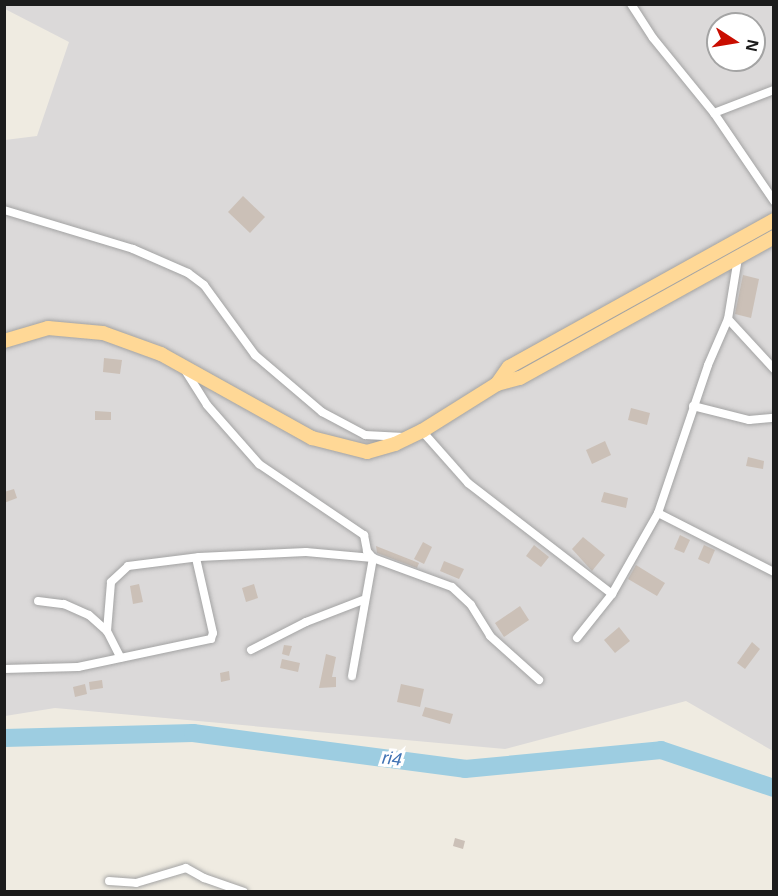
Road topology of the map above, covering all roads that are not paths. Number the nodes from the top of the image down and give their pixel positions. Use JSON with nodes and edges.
{"nodes":[{"id":1,"x":631,"y":4,"type":"edge"},
{"id":2,"x":774,"y":90,"type":"edge"},
{"id":3,"x":714,"y":113,"type":"junction"},
{"id":4,"x":774,"y":201,"type":"edge"},
{"id":5,"x":4,"y":210,"type":"edge"},
{"id":6,"x":774,"y":220,"type":"edge"},
{"id":7,"x":774,"y":237,"type":"edge"},
{"id":8,"x":738,"y":258,"type":"junction"},
{"id":9,"x":728,"y":319,"type":"junction"},
{"id":10,"x":4,"y":341,"type":"edge"},
{"id":11,"x":182,"y":364,"type":"junction"},
{"id":12,"x":774,"y":369,"type":"edge"},
{"id":13,"x":497,"y":384,"type":"junction"},
{"id":14,"x":693,"y":406,"type":"junction"},
{"id":15,"x":774,"y":418,"type":"edge"},
{"id":16,"x":416,"y":434,"type":"junction"},
{"id":17,"x":658,"y":513,"type":"junction"},
{"id":18,"x":196,"y":558,"type":"junction"},
{"id":19,"x":373,"y":558,"type":"junction"},
{"id":20,"x":774,"y":572,"type":"edge"},
{"id":21,"x":612,"y":594,"type":"junction"},
{"id":22,"x":363,"y":600,"type":"junction"},
{"id":23,"x":38,"y":601,"type":"dead end"},
{"id":24,"x":107,"y":631,"type":"junction"},
{"id":25,"x":577,"y":638,"type":"dead end"},
{"id":26,"x":251,"y":650,"type":"dead end"},
{"id":27,"x":121,"y":658,"type":"junction"},
{"id":28,"x":4,"y":669,"type":"edge"},
{"id":29,"x":352,"y":676,"type":"dead end"},
{"id":30,"x":539,"y":680,"type":"dead end"},
{"id":31,"x":109,"y":881,"type":"dead end"},
{"id":32,"x":244,"y":891,"type":"edge"}],
"edges":[{"from":1,"to":3,"type":"street"},
{"from":2,"to":3,"type":"street"},
{"from":3,"to":4,"type":"street"},
{"from":5,"to":16,"type":"street"},
{"from":6,"to":13,"type":"main road"},
{"from":7,"to":8,"type":"main road"},
{"from":8,"to":9,"type":"street"},
{"from":8,"to":13,"type":"main road"},
{"from":9,"to":12,"type":"street"},
{"from":9,"to":14,"type":"street"},
{"from":10,"to":11,"type":"main road"},
{"from":11,"to":16,"type":"main road"},
{"from":11,"to":19,"type":"street"},
{"from":13,"to":16,"type":"main road"},
{"from":14,"to":15,"type":"street"},
{"from":14,"to":17,"type":"street"},
{"from":16,"to":21,"type":"street"},
{"from":17,"to":20,"type":"street"},
{"from":17,"to":21,"type":"street"},
{"from":18,"to":19,"type":"street"},
{"from":18,"to":24,"type":"street"},
{"from":18,"to":27,"type":"street"},
{"from":19,"to":22,"type":"street"},
{"from":19,"to":30,"type":"street"},
{"from":21,"to":25,"type":"street"},
{"from":22,"to":26,"type":"street"},
{"from":22,"to":29,"type":"street"},
{"from":23,"to":24,"type":"street"},
{"from":24,"to":27,"type":"street"},
{"from":27,"to":28,"type":"street"},
{"from":31,"to":32,"type":"street"}]}
